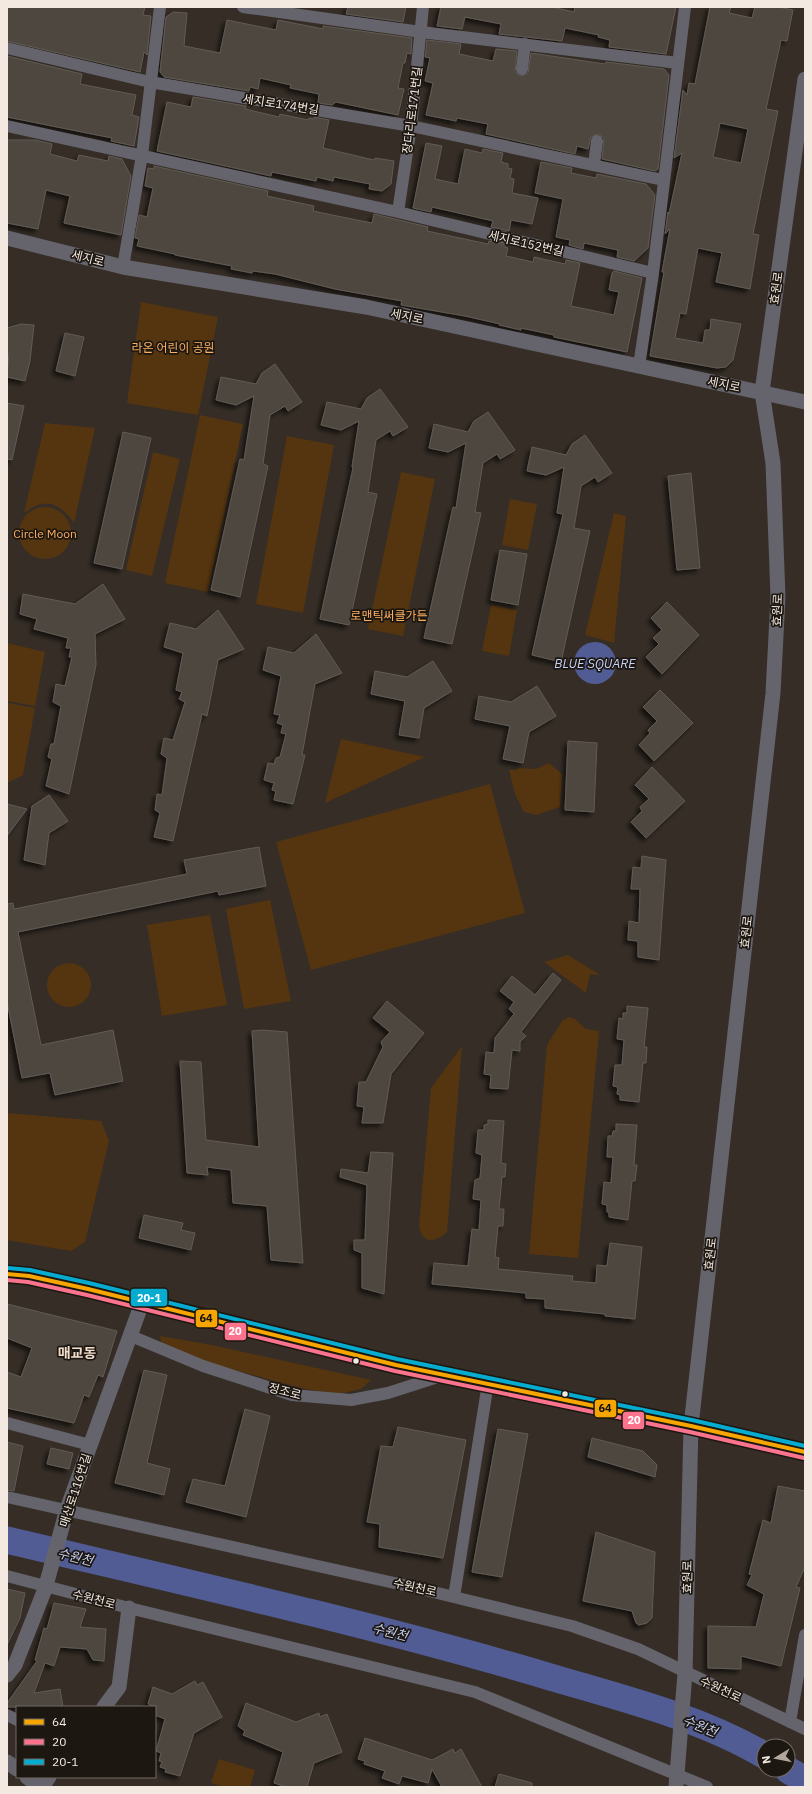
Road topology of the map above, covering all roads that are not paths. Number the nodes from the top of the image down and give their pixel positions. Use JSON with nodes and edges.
{"nodes":[{"id":1,"x":160,"y":7,"type":"edge"},
{"id":2,"x":243,"y":7,"type":"edge"},
{"id":3,"x":424,"y":7,"type":"edge"},
{"id":4,"x":685,"y":7,"type":"edge"},
{"id":5,"x":421,"y":32,"type":"junction"},
{"id":6,"x":525,"y":44,"type":"junction"},
{"id":7,"x":7,"y":48,"type":"edge"},
{"id":8,"x":678,"y":63,"type":"junction"},
{"id":9,"x":522,"y":69,"type":"dead end"},
{"id":10,"x":805,"y":80,"type":"edge"},
{"id":11,"x":150,"y":82,"type":"junction"},
{"id":12,"x":7,"y":126,"type":"edge"},
{"id":13,"x":412,"y":126,"type":"junction"},
{"id":14,"x":597,"y":141,"type":"dead end"},
{"id":15,"x":142,"y":155,"type":"junction"},
{"id":16,"x":594,"y":165,"type":"junction"},
{"id":17,"x":663,"y":180,"type":"junction"},
{"id":18,"x":398,"y":212,"type":"junction"},
{"id":19,"x":7,"y":238,"type":"edge"},
{"id":20,"x":123,"y":267,"type":"junction"},
{"id":21,"x":653,"y":273,"type":"junction"},
{"id":22,"x":638,"y":366,"type":"junction"},
{"id":23,"x":762,"y":392,"type":"junction"},
{"id":24,"x":805,"y":402,"type":"edge"},
{"id":25,"x":7,"y":1274,"type":"edge"},
{"id":26,"x":142,"y":1303,"type":"junction"},
{"id":27,"x":131,"y":1336,"type":"junction"},
{"id":28,"x":444,"y":1375,"type":"junction"},
{"id":29,"x":488,"y":1383,"type":"junction"},
{"id":30,"x":7,"y":1423,"type":"edge"},
{"id":31,"x":691,"y":1426,"type":"junction"},
{"id":32,"x":90,"y":1444,"type":"junction"},
{"id":33,"x":805,"y":1452,"type":"edge"},
{"id":34,"x":7,"y":1497,"type":"edge"},
{"id":35,"x":66,"y":1515,"type":"junction"},
{"id":36,"x":7,"y":1576,"type":"edge"},
{"id":37,"x":47,"y":1582,"type":"junction"},
{"id":38,"x":454,"y":1597,"type":"junction"},
{"id":39,"x":129,"y":1608,"type":"junction"},
{"id":40,"x":805,"y":1635,"type":"edge"},
{"id":41,"x":685,"y":1673,"type":"junction"},
{"id":42,"x":7,"y":1675,"type":"edge"},
{"id":43,"x":105,"y":1706,"type":"edge"},
{"id":44,"x":7,"y":1715,"type":"edge"},
{"id":45,"x":16,"y":1720,"type":"edge"},
{"id":46,"x":790,"y":1722,"type":"junction"},
{"id":47,"x":805,"y":1729,"type":"edge"},
{"id":48,"x":7,"y":1762,"type":"edge"},
{"id":49,"x":16,"y":1769,"type":"edge"},
{"id":50,"x":677,"y":1773,"type":"edge"},
{"id":51,"x":28,"y":1778,"type":"edge"},
{"id":52,"x":49,"y":1778,"type":"edge"},
{"id":53,"x":41,"y":1787,"type":"edge"},
{"id":54,"x":707,"y":1787,"type":"edge"}],
"edges":[{"from":1,"to":11,"type":"street"},
{"from":2,"to":5,"type":"street"},
{"from":3,"to":5,"type":"street","name":"장다리로171번길"},
{"from":4,"to":8,"type":"street"},
{"from":5,"to":6,"type":"street"},
{"from":5,"to":13,"type":"street","name":"장다리로171번길"},
{"from":6,"to":8,"type":"street"},
{"from":6,"to":9,"type":"street"},
{"from":7,"to":11,"type":"street","name":"세지로174번길"},
{"from":8,"to":17,"type":"street"},
{"from":10,"to":23,"type":"street","name":"효원로"},
{"from":11,"to":13,"type":"street","name":"세지로174번길"},
{"from":11,"to":15,"type":"street"},
{"from":12,"to":15,"type":"street"},
{"from":13,"to":16,"type":"street"},
{"from":13,"to":18,"type":"street","name":"장다리로171번길"},
{"from":14,"to":16,"type":"street"},
{"from":15,"to":18,"type":"street"},
{"from":15,"to":20,"type":"street"},
{"from":16,"to":17,"type":"street"},
{"from":17,"to":21,"type":"street"},
{"from":18,"to":21,"type":"street","name":"세지로152번길"},
{"from":19,"to":20,"type":"street","name":"세지로"},
{"from":20,"to":22,"type":"street","name":"세지로"},
{"from":21,"to":22,"type":"street"},
{"from":22,"to":23,"type":"street","name":"세지로"},
{"from":23,"to":24,"type":"street","name":"세지로"},
{"from":23,"to":31,"type":"street","name":"효원로"},
{"from":25,"to":26,"type":"street","name":"정조로"},
{"from":26,"to":27,"type":"street","name":"매산로116번길"},
{"from":26,"to":28,"type":"street","name":"정조로"},
{"from":27,"to":28,"type":"street","name":"정조로"},
{"from":27,"to":32,"type":"street","name":"매산로116번길"},
{"from":28,"to":29,"type":"street","name":"정조로"},
{"from":29,"to":31,"type":"street","name":"정조로"},
{"from":29,"to":38,"type":"street"},
{"from":30,"to":32,"type":"street"},
{"from":31,"to":33,"type":"street","name":"정조로"},
{"from":31,"to":41,"type":"street","name":"효원로"},
{"from":32,"to":35,"type":"street","name":"매산로116번길"},
{"from":34,"to":35,"type":"street","name":"수원천로"},
{"from":35,"to":37,"type":"street","name":"매산로116번길"},
{"from":35,"to":38,"type":"street","name":"수원천로"},
{"from":36,"to":37,"type":"street","name":"수원천로"},
{"from":37,"to":39,"type":"street","name":"수원천로"},
{"from":37,"to":42,"type":"street","name":"매산로116번길"},
{"from":38,"to":41,"type":"street","name":"수원천로"},
{"from":39,"to":43,"type":"street"},
{"from":39,"to":50,"type":"street","name":"수원천로"},
{"from":40,"to":46,"type":"street"},
{"from":41,"to":46,"type":"street","name":"수원천로"},
{"from":41,"to":50,"type":"street","name":"효원로"},
{"from":44,"to":45,"type":"street"},
{"from":46,"to":47,"type":"street","name":"수원천로"},
{"from":48,"to":49,"type":"street"},
{"from":50,"to":54,"type":"street","name":"수원천로"},
{"from":51,"to":53,"type":"street"},
{"from":52,"to":53,"type":"street"}]}
